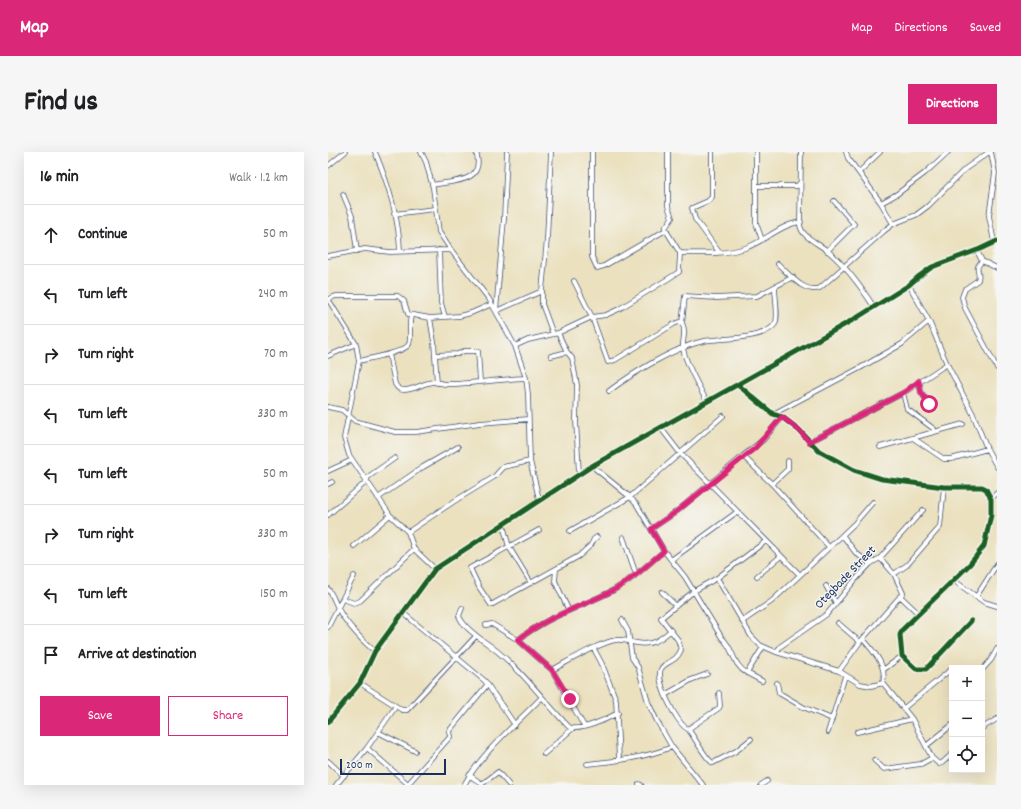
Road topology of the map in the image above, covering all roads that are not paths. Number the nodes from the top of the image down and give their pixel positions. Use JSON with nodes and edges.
{"nodes":[{"id":1,"x":344,"y":152,"type":"edge"},
{"id":2,"x":375,"y":152,"type":"edge"},
{"id":3,"x":421,"y":152,"type":"edge"},
{"id":4,"x":476,"y":152,"type":"edge"},
{"id":5,"x":507,"y":152,"type":"edge"},
{"id":6,"x":551,"y":152,"type":"edge"},
{"id":7,"x":592,"y":152,"type":"edge"},
{"id":8,"x":668,"y":152,"type":"edge"},
{"id":9,"x":712,"y":152,"type":"edge"},
{"id":10,"x":756,"y":152,"type":"edge"},
{"id":11,"x":801,"y":152,"type":"edge"},
{"id":12,"x":846,"y":152,"type":"edge"},
{"id":13,"x":880,"y":152,"type":"edge"},
{"id":14,"x":948,"y":152,"type":"edge"},
{"id":15,"x":990,"y":152,"type":"edge"},
{"id":16,"x":328,"y":166,"type":"edge"},
{"id":17,"x":859,"y":172,"type":"junction"},
{"id":18,"x":800,"y":183,"type":"junction"},
{"id":19,"x":432,"y":185,"type":"junction"},
{"id":20,"x":756,"y":186,"type":"junction"},
{"id":21,"x":343,"y":194,"type":"dead end"},
{"id":22,"x":834,"y":201,"type":"dead end"},
{"id":23,"x":881,"y":202,"type":"junction"},
{"id":24,"x":435,"y":209,"type":"junction"},
{"id":25,"x":394,"y":214,"type":"junction"},
{"id":26,"x":801,"y":222,"type":"junction"},
{"id":27,"x":893,"y":224,"type":"junction"},
{"id":28,"x":667,"y":232,"type":"junction"},
{"id":29,"x":762,"y":240,"type":"junction"},
{"id":30,"x":996,"y":241,"type":"edge"},
{"id":31,"x":980,"y":249,"type":"junction"},
{"id":32,"x":439,"y":250,"type":"junction"},
{"id":33,"x":451,"y":250,"type":"junction"},
{"id":34,"x":357,"y":251,"type":"junction"},
{"id":35,"x":400,"y":251,"type":"junction"},
{"id":36,"x":828,"y":251,"type":"junction"},
{"id":37,"x":719,"y":252,"type":"junction"},
{"id":38,"x":680,"y":253,"type":"junction"},
{"id":39,"x":328,"y":256,"type":"edge"},
{"id":40,"x":982,"y":261,"type":"junction"},
{"id":41,"x":778,"y":264,"type":"dead end"},
{"id":42,"x":845,"y":267,"type":"junction"},
{"id":43,"x":997,"y":268,"type":"edge"},
{"id":44,"x":793,"y":277,"type":"junction"},
{"id":45,"x":574,"y":281,"type":"dead end"},
{"id":46,"x":909,"y":285,"type":"junction"},
{"id":47,"x":775,"y":288,"type":"junction"},
{"id":48,"x":542,"y":291,"type":"junction"},
{"id":49,"x":328,"y":299,"type":"edge"},
{"id":50,"x":492,"y":304,"type":"junction"},
{"id":51,"x":874,"y":307,"type":"junction"},
{"id":52,"x":496,"y":311,"type":"junction"},
{"id":53,"x":411,"y":316,"type":"junction"},
{"id":54,"x":445,"y":317,"type":"junction"},
{"id":55,"x":592,"y":317,"type":"junction"},
{"id":56,"x":430,"y":318,"type":"junction"},
{"id":57,"x":929,"y":321,"type":"junction"},
{"id":58,"x":682,"y":323,"type":"junction"},
{"id":59,"x":556,"y":333,"type":"junction"},
{"id":60,"x":356,"y":344,"type":"junction"},
{"id":61,"x":515,"y":346,"type":"junction"},
{"id":62,"x":683,"y":347,"type":"junction"},
{"id":63,"x":567,"y":352,"type":"junction"},
{"id":64,"x":389,"y":354,"type":"junction"},
{"id":65,"x":435,"y":355,"type":"junction"},
{"id":66,"x":328,"y":356,"type":"edge"},
{"id":67,"x":552,"y":356,"type":"dead end"},
{"id":68,"x":359,"y":361,"type":"junction"},
{"id":69,"x":947,"y":364,"type":"junction"},
{"id":70,"x":997,"y":368,"type":"edge"},
{"id":71,"x":526,"y":378,"type":"junction"},
{"id":72,"x":919,"y":381,"type":"junction"},
{"id":73,"x":480,"y":382,"type":"junction"},
{"id":74,"x":437,"y":383,"type":"junction"},
{"id":75,"x":738,"y":385,"type":"junction"},
{"id":76,"x":609,"y":391,"type":"dead end"},
{"id":77,"x":903,"y":393,"type":"junction"},
{"id":78,"x":707,"y":402,"type":"junction"},
{"id":79,"x":929,"y":404,"type":"dead end"},
{"id":80,"x":328,"y":407,"type":"edge"},
{"id":81,"x":773,"y":414,"type":"junction"},
{"id":82,"x":348,"y":415,"type":"junction"},
{"id":83,"x":723,"y":416,"type":"dead end"},
{"id":84,"x":782,"y":417,"type":"junction"},
{"id":85,"x":529,"y":419,"type":"junction"},
{"id":86,"x":962,"y":424,"type":"dead end"},
{"id":87,"x":660,"y":427,"type":"junction"},
{"id":88,"x":934,"y":431,"type":"junction"},
{"id":89,"x":913,"y":438,"type":"junction"},
{"id":90,"x":809,"y":442,"type":"junction"},
{"id":91,"x":458,"y":447,"type":"dead end"},
{"id":92,"x":880,"y":447,"type":"dead end"},
{"id":93,"x":986,"y":449,"type":"junction"},
{"id":94,"x":680,"y":453,"type":"junction"},
{"id":95,"x":743,"y":456,"type":"junction"},
{"id":96,"x":395,"y":458,"type":"dead end"},
{"id":97,"x":352,"y":460,"type":"junction"},
{"id":98,"x":530,"y":461,"type":"junction"},
{"id":99,"x":788,"y":461,"type":"dead end"},
{"id":100,"x":592,"y":466,"type":"junction"},
{"id":101,"x":997,"y":467,"type":"edge"},
{"id":102,"x":328,"y":471,"type":"edge"},
{"id":103,"x":579,"y":474,"type":"junction"},
{"id":104,"x":366,"y":482,"type":"junction"},
{"id":105,"x":710,"y":484,"type":"junction"},
{"id":106,"x":772,"y":484,"type":"junction"},
{"id":107,"x":944,"y":487,"type":"junction"},
{"id":108,"x":997,"y":493,"type":"edge"},
{"id":109,"x":630,"y":497,"type":"junction"},
{"id":110,"x":378,"y":498,"type":"junction"},
{"id":111,"x":538,"y":499,"type":"junction"},
{"id":112,"x":991,"y":499,"type":"junction"},
{"id":113,"x":873,"y":502,"type":"dead end"},
{"id":114,"x":923,"y":510,"type":"dead end"},
{"id":115,"x":737,"y":512,"type":"junction"},
{"id":116,"x":328,"y":515,"type":"edge"},
{"id":117,"x":390,"y":515,"type":"junction"},
{"id":118,"x":503,"y":525,"type":"junction"},
{"id":119,"x":651,"y":529,"type":"junction"},
{"id":120,"x":539,"y":530,"type":"dead end"},
{"id":121,"x":570,"y":531,"type":"dead end"},
{"id":122,"x":408,"y":532,"type":"junction"},
{"id":123,"x":843,"y":536,"type":"junction"},
{"id":124,"x":597,"y":537,"type":"dead end"},
{"id":125,"x":623,"y":537,"type":"dead end"},
{"id":126,"x":766,"y":541,"type":"junction"},
{"id":127,"x":354,"y":546,"type":"dead end"},
{"id":128,"x":509,"y":546,"type":"junction"},
{"id":129,"x":829,"y":547,"type":"junction"},
{"id":130,"x":414,"y":549,"type":"junction"},
{"id":131,"x":664,"y":551,"type":"junction"},
{"id":132,"x":781,"y":556,"type":"junction"},
{"id":133,"x":880,"y":558,"type":"junction"},
{"id":134,"x":671,"y":560,"type":"junction"},
{"id":135,"x":870,"y":564,"type":"junction"},
{"id":136,"x":997,"y":564,"type":"edge"},
{"id":137,"x":435,"y":569,"type":"junction"},
{"id":138,"x":556,"y":569,"type":"junction"},
{"id":139,"x":636,"y":574,"type":"junction"},
{"id":140,"x":894,"y":574,"type":"junction"},
{"id":141,"x":800,"y":575,"type":"junction"},
{"id":142,"x":354,"y":576,"type":"dead end"},
{"id":143,"x":757,"y":576,"type":"dead end"},
{"id":144,"x":717,"y":578,"type":"junction"},
{"id":145,"x":953,"y":580,"type":"junction"},
{"id":146,"x":531,"y":583,"type":"junction"},
{"id":147,"x":826,"y":586,"type":"dead end"},
{"id":148,"x":328,"y":589,"type":"edge"},
{"id":149,"x":694,"y":591,"type":"junction"},
{"id":150,"x":662,"y":592,"type":"dead end"},
{"id":151,"x":900,"y":596,"type":"junction"},
{"id":152,"x":976,"y":597,"type":"junction"},
{"id":153,"x":343,"y":599,"type":"junction"},
{"id":154,"x":836,"y":603,"type":"junction"},
{"id":155,"x":676,"y":606,"type":"junction"},
{"id":156,"x":997,"y":606,"type":"edge"},
{"id":157,"x":462,"y":608,"type":"dead end"},
{"id":158,"x":338,"y":609,"type":"junction"},
{"id":159,"x":568,"y":609,"type":"junction"},
{"id":160,"x":402,"y":612,"type":"junction"},
{"id":161,"x":919,"y":614,"type":"junction"},
{"id":162,"x":622,"y":620,"type":"dead end"},
{"id":163,"x":743,"y":621,"type":"junction"},
{"id":164,"x":971,"y":621,"type":"dead end"},
{"id":165,"x":838,"y":624,"type":"dead end"},
{"id":166,"x":486,"y":625,"type":"dead end"},
{"id":167,"x":328,"y":627,"type":"edge"},
{"id":168,"x":670,"y":631,"type":"junction"},
{"id":169,"x":476,"y":636,"type":"junction"},
{"id":170,"x":518,"y":640,"type":"junction"},
{"id":171,"x":628,"y":640,"type":"junction"},
{"id":172,"x":862,"y":640,"type":"junction"},
{"id":173,"x":763,"y":647,"type":"junction"},
{"id":174,"x":594,"y":649,"type":"junction"},
{"id":175,"x":997,"y":649,"type":"edge"},
{"id":176,"x":375,"y":651,"type":"junction"},
{"id":177,"x":776,"y":652,"type":"junction"},
{"id":178,"x":902,"y":656,"type":"junction"},
{"id":179,"x":456,"y":657,"type":"junction"},
{"id":180,"x":985,"y":667,"type":"edge"},
{"id":181,"x":552,"y":670,"type":"junction"},
{"id":182,"x":883,"y":670,"type":"junction"},
{"id":183,"x":839,"y":671,"type":"junction"},
{"id":184,"x":949,"y":671,"type":"dead end"},
{"id":185,"x":747,"y":673,"type":"junction"},
{"id":186,"x":707,"y":674,"type":"dead end"},
{"id":187,"x":845,"y":676,"type":"junction"},
{"id":188,"x":762,"y":681,"type":"dead end"},
{"id":189,"x":360,"y":683,"type":"junction"},
{"id":190,"x":777,"y":683,"type":"dead end"},
{"id":191,"x":883,"y":683,"type":"junction"},
{"id":192,"x":487,"y":685,"type":"junction"},
{"id":193,"x":719,"y":692,"type":"dead end"},
{"id":194,"x":665,"y":695,"type":"junction"},
{"id":195,"x":542,"y":697,"type":"junction"},
{"id":196,"x":396,"y":706,"type":"junction"},
{"id":197,"x":904,"y":708,"type":"junction"},
{"id":198,"x":618,"y":713,"type":"junction"},
{"id":199,"x":328,"y":714,"type":"edge"},
{"id":200,"x":332,"y":717,"type":"junction"},
{"id":201,"x":832,"y":719,"type":"junction"},
{"id":202,"x":912,"y":719,"type":"junction"},
{"id":203,"x":997,"y":719,"type":"edge"},
{"id":204,"x":328,"y":722,"type":"edge"},
{"id":205,"x":515,"y":725,"type":"junction"},
{"id":206,"x":584,"y":726,"type":"junction"},
{"id":207,"x":985,"y":726,"type":"edge"},
{"id":208,"x":949,"y":727,"type":"edge"},
{"id":209,"x":572,"y":728,"type":"junction"},
{"id":210,"x":688,"y":729,"type":"junction"},
{"id":211,"x":378,"y":732,"type":"junction"},
{"id":212,"x":828,"y":732,"type":"dead end"},
{"id":213,"x":857,"y":732,"type":"dead end"},
{"id":214,"x":751,"y":739,"type":"dead end"},
{"id":215,"x":926,"y":746,"type":"junction"},
{"id":216,"x":672,"y":747,"type":"junction"},
{"id":217,"x":367,"y":748,"type":"junction"},
{"id":218,"x":414,"y":751,"type":"dead end"},
{"id":219,"x":544,"y":754,"type":"dead end"},
{"id":220,"x":949,"y":757,"type":"edge"},
{"id":221,"x":932,"y":758,"type":"junction"},
{"id":222,"x":619,"y":759,"type":"junction"},
{"id":223,"x":874,"y":760,"type":"dead end"},
{"id":224,"x":328,"y":761,"type":"edge"},
{"id":225,"x":587,"y":764,"type":"dead end"},
{"id":226,"x":469,"y":775,"type":"junction"},
{"id":227,"x":344,"y":776,"type":"junction"},
{"id":228,"x":767,"y":781,"type":"dead end"},
{"id":229,"x":407,"y":784,"type":"edge"},
{"id":230,"x":336,"y":785,"type":"edge"},
{"id":231,"x":464,"y":785,"type":"edge"},
{"id":232,"x":509,"y":785,"type":"edge"},
{"id":233,"x":703,"y":785,"type":"edge"},
{"id":234,"x":761,"y":785,"type":"edge"}],
"edges":[{"from":1,"to":16,"type":"street"},
{"from":2,"to":25,"type":"street"},
{"from":3,"to":19,"type":"street"},
{"from":4,"to":19,"type":"street"},
{"from":5,"to":52,"type":"street"},
{"from":6,"to":48,"type":"street"},
{"from":7,"to":28,"type":"street"},
{"from":8,"to":28,"type":"street"},
{"from":9,"to":37,"type":"street"},
{"from":10,"to":20,"type":"street"},
{"from":11,"to":18,"type":"street"},
{"from":12,"to":17,"type":"street"},
{"from":13,"to":17,"type":"street"},
{"from":14,"to":23,"type":"street"},
{"from":15,"to":27,"type":"street"},
{"from":15,"to":30,"type":"street"},
{"from":17,"to":23,"type":"street"},
{"from":18,"to":20,"type":"street"},
{"from":18,"to":26,"type":"street"},
{"from":19,"to":24,"type":"street"},
{"from":20,"to":29,"type":"street"},
{"from":21,"to":34,"type":"street"},
{"from":22,"to":36,"type":"street"},
{"from":23,"to":27,"type":"street"},
{"from":24,"to":25,"type":"street"},
{"from":24,"to":33,"type":"street"},
{"from":25,"to":35,"type":"street"},
{"from":26,"to":29,"type":"street"},
{"from":26,"to":36,"type":"street"},
{"from":27,"to":42,"type":"street"},
{"from":28,"to":38,"type":"street"},
{"from":29,"to":37,"type":"street"},
{"from":30,"to":31,"type":"street"},
{"from":31,"to":40,"type":"street"},
{"from":31,"to":46,"type":"street"},
{"from":32,"to":33,"type":"street"},
{"from":32,"to":35,"type":"street"},
{"from":32,"to":54,"type":"street"},
{"from":33,"to":50,"type":"street"},
{"from":34,"to":35,"type":"street"},
{"from":34,"to":39,"type":"street"},
{"from":36,"to":42,"type":"street"},
{"from":37,"to":38,"type":"street"},
{"from":38,"to":55,"type":"street"},
{"from":40,"to":43,"type":"street"},
{"from":40,"to":70,"type":"street"},
{"from":41,"to":44,"type":"street"},
{"from":42,"to":44,"type":"street"},
{"from":42,"to":51,"type":"street"},
{"from":44,"to":47,"type":"street"},
{"from":45,"to":55,"type":"street"},
{"from":46,"to":51,"type":"street"},
{"from":46,"to":57,"type":"street"},
{"from":47,"to":58,"type":"street"},
{"from":47,"to":62,"type":"street"},
{"from":48,"to":52,"type":"street"},
{"from":48,"to":59,"type":"street"},
{"from":49,"to":53,"type":"street"},
{"from":49,"to":60,"type":"street"},
{"from":50,"to":52,"type":"street"},
{"from":50,"to":54,"type":"street"},
{"from":51,"to":75,"type":"street"},
{"from":52,"to":61,"type":"street"},
{"from":53,"to":56,"type":"street"},
{"from":53,"to":64,"type":"street"},
{"from":54,"to":56,"type":"street"},
{"from":55,"to":58,"type":"street"},
{"from":55,"to":59,"type":"street"},
{"from":56,"to":65,"type":"street"},
{"from":57,"to":69,"type":"street"},
{"from":57,"to":81,"type":"street"},
{"from":58,"to":62,"type":"street"},
{"from":59,"to":61,"type":"street"},
{"from":59,"to":63,"type":"street"},
{"from":60,"to":66,"type":"street"},
{"from":60,"to":68,"type":"street"},
{"from":61,"to":71,"type":"street"},
{"from":62,"to":76,"type":"street"},
{"from":62,"to":78,"type":"street"},
{"from":63,"to":67,"type":"street"},
{"from":63,"to":103,"type":"street"},
{"from":64,"to":68,"type":"street"},
{"from":64,"to":74,"type":"street"},
{"from":65,"to":73,"type":"street"},
{"from":65,"to":74,"type":"street"},
{"from":68,"to":82,"type":"street"},
{"from":69,"to":72,"type":"street"},
{"from":69,"to":93,"type":"street"},
{"from":71,"to":73,"type":"street"},
{"from":71,"to":85,"type":"street"},
{"from":72,"to":77,"type":"street"},
{"from":72,"to":79,"type":"street"},
{"from":73,"to":74,"type":"street"},
{"from":75,"to":78,"type":"street"},
{"from":75,"to":81,"type":"street"},
{"from":77,"to":88,"type":"street"},
{"from":77,"to":90,"type":"street"},
{"from":78,"to":87,"type":"street"},
{"from":80,"to":82,"type":"street"},
{"from":81,"to":84,"type":"street"},
{"from":82,"to":85,"type":"street"},
{"from":82,"to":97,"type":"street"},
{"from":83,"to":94,"type":"street"},
{"from":84,"to":90,"type":"street"},
{"from":84,"to":95,"type":"street"},
{"from":85,"to":98,"type":"street"},
{"from":86,"to":88,"type":"street"},
{"from":87,"to":94,"type":"street"},
{"from":87,"to":100,"type":"street"},
{"from":88,"to":89,"type":"street"},
{"from":89,"to":92,"type":"street"},
{"from":89,"to":93,"type":"street"},
{"from":90,"to":107,"type":"street"},
{"from":91,"to":110,"type":"street"},
{"from":93,"to":101,"type":"street"},
{"from":94,"to":105,"type":"street"},
{"from":94,"to":109,"type":"street"},
{"from":95,"to":105,"type":"street"},
{"from":95,"to":106,"type":"street"},
{"from":96,"to":104,"type":"street"},
{"from":97,"to":102,"type":"street"},
{"from":97,"to":104,"type":"street"},
{"from":98,"to":111,"type":"street"},
{"from":98,"to":122,"type":"street"},
{"from":99,"to":106,"type":"street"},
{"from":100,"to":103,"type":"street"},
{"from":100,"to":109,"type":"street"},
{"from":103,"to":111,"type":"street"},
{"from":104,"to":110,"type":"street"},
{"from":104,"to":116,"type":"street"},
{"from":105,"to":115,"type":"street"},
{"from":105,"to":119,"type":"street"},
{"from":106,"to":129,"type":"street"},
{"from":107,"to":112,"type":"street"},
{"from":107,"to":140,"type":"street"},
{"from":108,"to":112,"type":"street"},
{"from":109,"to":119,"type":"street"},
{"from":109,"to":121,"type":"street"},
{"from":110,"to":117,"type":"street"},
{"from":111,"to":118,"type":"street"},
{"from":112,"to":145,"type":"street"},
{"from":113,"to":123,"type":"street"},
{"from":114,"to":133,"type":"street","name":"Otegbade Street"},
{"from":115,"to":126,"type":"street"},
{"from":115,"to":134,"type":"street"},
{"from":117,"to":122,"type":"street"},
{"from":117,"to":127,"type":"street"},
{"from":118,"to":128,"type":"street"},
{"from":118,"to":137,"type":"street"},
{"from":119,"to":131,"type":"street"},
{"from":120,"to":128,"type":"street"},
{"from":122,"to":130,"type":"street"},
{"from":123,"to":129,"type":"street"},
{"from":123,"to":135,"type":"street"},
{"from":124,"to":138,"type":"street"},
{"from":125,"to":139,"type":"street"},
{"from":126,"to":132,"type":"street"},
{"from":126,"to":144,"type":"street"},
{"from":128,"to":146,"type":"street"},
{"from":128,"to":146,"type":"street"},
{"from":129,"to":141,"type":"street"},
{"from":130,"to":137,"type":"street"},
{"from":130,"to":153,"type":"street"},
{"from":131,"to":134,"type":"street"},
{"from":131,"to":139,"type":"street"},
{"from":132,"to":141,"type":"street"},
{"from":132,"to":143,"type":"street"},
{"from":133,"to":135,"type":"street","name":"Otegbade Street"},
{"from":133,"to":140,"type":"street"},
{"from":134,"to":149,"type":"street"},
{"from":135,"to":154,"type":"street","name":"Otegbade Street"},
{"from":136,"to":152,"type":"street"},
{"from":137,"to":160,"type":"street"},
{"from":138,"to":146,"type":"street"},
{"from":138,"to":159,"type":"street"},
{"from":139,"to":159,"type":"street"},
{"from":140,"to":151,"type":"street"},
{"from":141,"to":163,"type":"street"},
{"from":142,"to":153,"type":"street"},
{"from":144,"to":149,"type":"street"},
{"from":144,"to":163,"type":"street"},
{"from":145,"to":152,"type":"street"},
{"from":145,"to":161,"type":"street"},
{"from":147,"to":154,"type":"street"},
{"from":148,"to":158,"type":"street"},
{"from":149,"to":155,"type":"street"},
{"from":149,"to":185,"type":"street"},
{"from":150,"to":155,"type":"street"},
{"from":151,"to":161,"type":"street"},
{"from":151,"to":172,"type":"street"},
{"from":152,"to":156,"type":"street"},
{"from":153,"to":158,"type":"street"},
{"from":154,"to":177,"type":"street","name":"Otegbade Street"},
{"from":155,"to":168,"type":"street"},
{"from":157,"to":169,"type":"street"},
{"from":158,"to":167,"type":"street"},
{"from":158,"to":176,"type":"street"},
{"from":159,"to":170,"type":"street"},
{"from":160,"to":176,"type":"street"},
{"from":160,"to":179,"type":"street"},
{"from":161,"to":178,"type":"street"},
{"from":162,"to":171,"type":"street"},
{"from":163,"to":173,"type":"street"},
{"from":164,"to":178,"type":"street"},
{"from":165,"to":172,"type":"street"},
{"from":166,"to":170,"type":"street"},
{"from":168,"to":171,"type":"street"},
{"from":168,"to":194,"type":"street"},
{"from":169,"to":179,"type":"street"},
{"from":169,"to":195,"type":"street"},
{"from":170,"to":181,"type":"street"},
{"from":171,"to":174,"type":"street"},
{"from":171,"to":216,"type":"street"},
{"from":172,"to":182,"type":"street"},
{"from":172,"to":183,"type":"street"},
{"from":173,"to":177,"type":"street"},
{"from":173,"to":185,"type":"street"},
{"from":174,"to":181,"type":"street"},
{"from":174,"to":198,"type":"street"},
{"from":175,"to":180,"type":"street"},
{"from":176,"to":189,"type":"street"},
{"from":177,"to":183,"type":"street"},
{"from":178,"to":182,"type":"street"},
{"from":179,"to":192,"type":"street"},
{"from":179,"to":196,"type":"street"},
{"from":181,"to":206,"type":"street"},
{"from":182,"to":191,"type":"street"},
{"from":183,"to":187,"type":"street"},
{"from":184,"to":197,"type":"street"},
{"from":185,"to":188,"type":"street"},
{"from":186,"to":194,"type":"street"},
{"from":187,"to":191,"type":"street"},
{"from":187,"to":201,"type":"street"},
{"from":189,"to":196,"type":"street"},
{"from":189,"to":200,"type":"street"},
{"from":190,"to":201,"type":"street"},
{"from":191,"to":197,"type":"street"},
{"from":192,"to":205,"type":"street"},
{"from":192,"to":229,"type":"street"},
{"from":193,"to":210,"type":"street"},
{"from":194,"to":210,"type":"street"},
{"from":195,"to":205,"type":"street"},
{"from":195,"to":209,"type":"street"},
{"from":196,"to":211,"type":"street"},
{"from":197,"to":202,"type":"street"},
{"from":198,"to":206,"type":"street"},
{"from":198,"to":222,"type":"street"},
{"from":199,"to":200,"type":"street"},
{"from":200,"to":204,"type":"street"},
{"from":201,"to":212,"type":"street"},
{"from":202,"to":213,"type":"street"},
{"from":202,"to":215,"type":"street"},
{"from":203,"to":207,"type":"street"},
{"from":205,"to":226,"type":"street"},
{"from":206,"to":209,"type":"street"},
{"from":208,"to":215,"type":"street"},
{"from":209,"to":219,"type":"street"},
{"from":210,"to":214,"type":"street"},
{"from":211,"to":217,"type":"street"},
{"from":211,"to":218,"type":"street"},
{"from":215,"to":221,"type":"street"},
{"from":216,"to":222,"type":"street"},
{"from":216,"to":233,"type":"street"},
{"from":217,"to":227,"type":"street"},
{"from":217,"to":229,"type":"street"},
{"from":220,"to":221,"type":"street"},
{"from":221,"to":223,"type":"street"},
{"from":222,"to":225,"type":"street"},
{"from":224,"to":227,"type":"street"},
{"from":226,"to":231,"type":"street"},
{"from":226,"to":232,"type":"street"},
{"from":227,"to":230,"type":"street"},
{"from":228,"to":234,"type":"street"}]}
